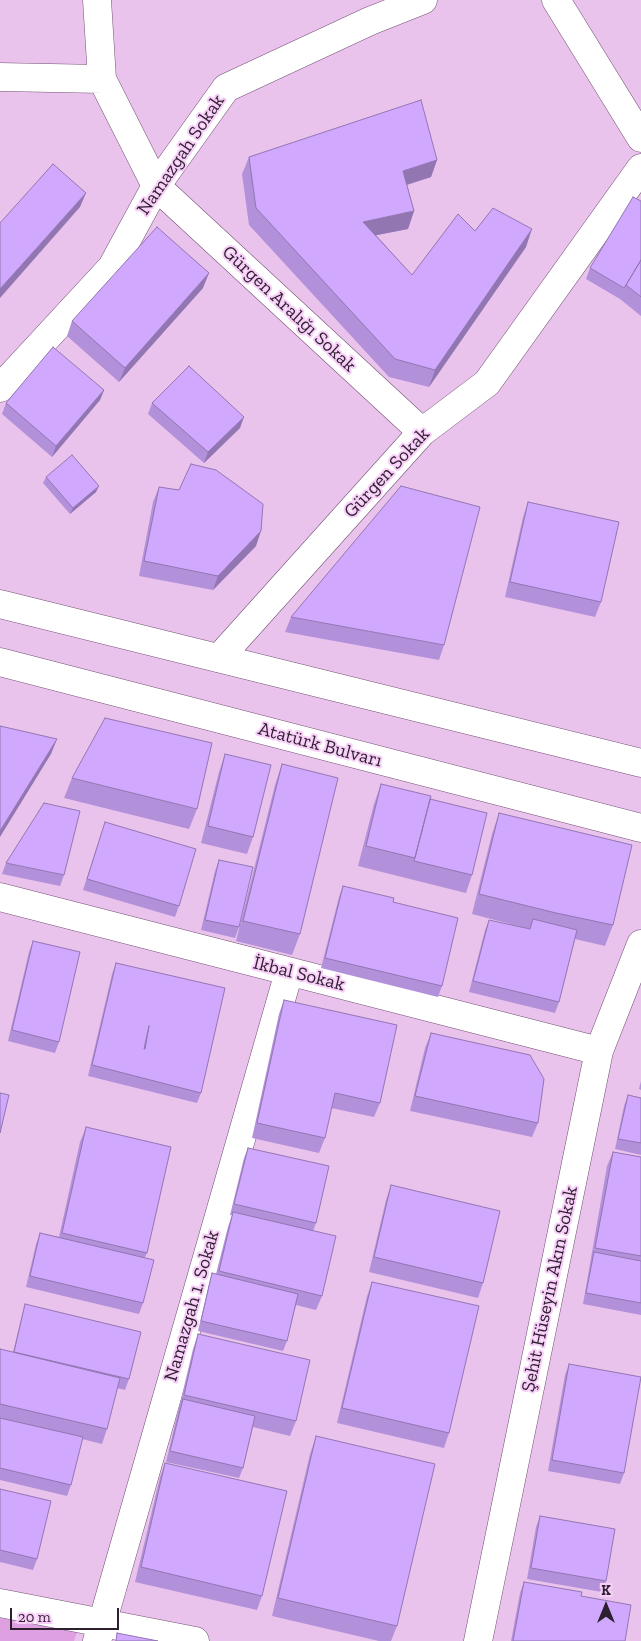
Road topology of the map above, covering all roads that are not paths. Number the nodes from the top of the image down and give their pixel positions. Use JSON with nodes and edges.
{"nodes":[{"id":1,"x":97,"y":0,"type":"edge"},
{"id":2,"x":423,"y":0,"type":"edge"},
{"id":3,"x":556,"y":0,"type":"edge"},
{"id":4,"x":0,"y":77,"type":"edge"},
{"id":5,"x":102,"y":78,"type":"junction"},
{"id":6,"x":641,"y":138,"type":"edge"},
{"id":7,"x":641,"y":168,"type":"edge"},
{"id":8,"x":156,"y":186,"type":"junction"},
{"id":9,"x":0,"y":388,"type":"edge"},
{"id":10,"x":422,"y":432,"type":"junction"},
{"id":11,"x":0,"y":604,"type":"edge"},
{"id":12,"x":220,"y":658,"type":"junction"},
{"id":13,"x":0,"y":662,"type":"edge"},
{"id":14,"x":641,"y":763,"type":"edge"},
{"id":15,"x":641,"y":828,"type":"edge"},
{"id":16,"x":0,"y":897,"type":"edge"},
{"id":17,"x":641,"y":944,"type":"edge"},
{"id":18,"x":289,"y":972,"type":"junction"},
{"id":19,"x":598,"y":1051,"type":"junction"},
{"id":20,"x":0,"y":1603,"type":"edge"},
{"id":21,"x":99,"y":1631,"type":"edge"},
{"id":22,"x":195,"y":1641,"type":"edge"},
{"id":23,"x":478,"y":1641,"type":"edge"}],
"edges":[{"from":1,"to":5,"type":"street"},
{"from":2,"to":8,"type":"street","name":"Namazgah Sokak"},
{"from":3,"to":6,"type":"street"},
{"from":4,"to":5,"type":"street"},
{"from":5,"to":8,"type":"street"},
{"from":7,"to":10,"type":"street","name":"Gürgen Sokak"},
{"from":8,"to":9,"type":"street","name":"Namazgah Sokak"},
{"from":8,"to":10,"type":"street","name":"Gürgen Aralığı Sokak"},
{"from":10,"to":12,"type":"street","name":"Gürgen Sokak"},
{"from":11,"to":12,"type":"street"},
{"from":12,"to":14,"type":"street"},
{"from":13,"to":15,"type":"street","name":"Atatürk Bulvarı"},
{"from":16,"to":18,"type":"street","name":"İkbal Sokak"},
{"from":17,"to":19,"type":"street","name":"Şehit Hüseyin Akın Sokak"},
{"from":18,"to":19,"type":"street","name":"İkbal Sokak"},
{"from":18,"to":21,"type":"street","name":"Namazgah 1. Sokak"},
{"from":19,"to":23,"type":"street","name":"Şehit Hüseyin Akın Sokak"},
{"from":20,"to":21,"type":"street"},
{"from":21,"to":22,"type":"street"}]}
